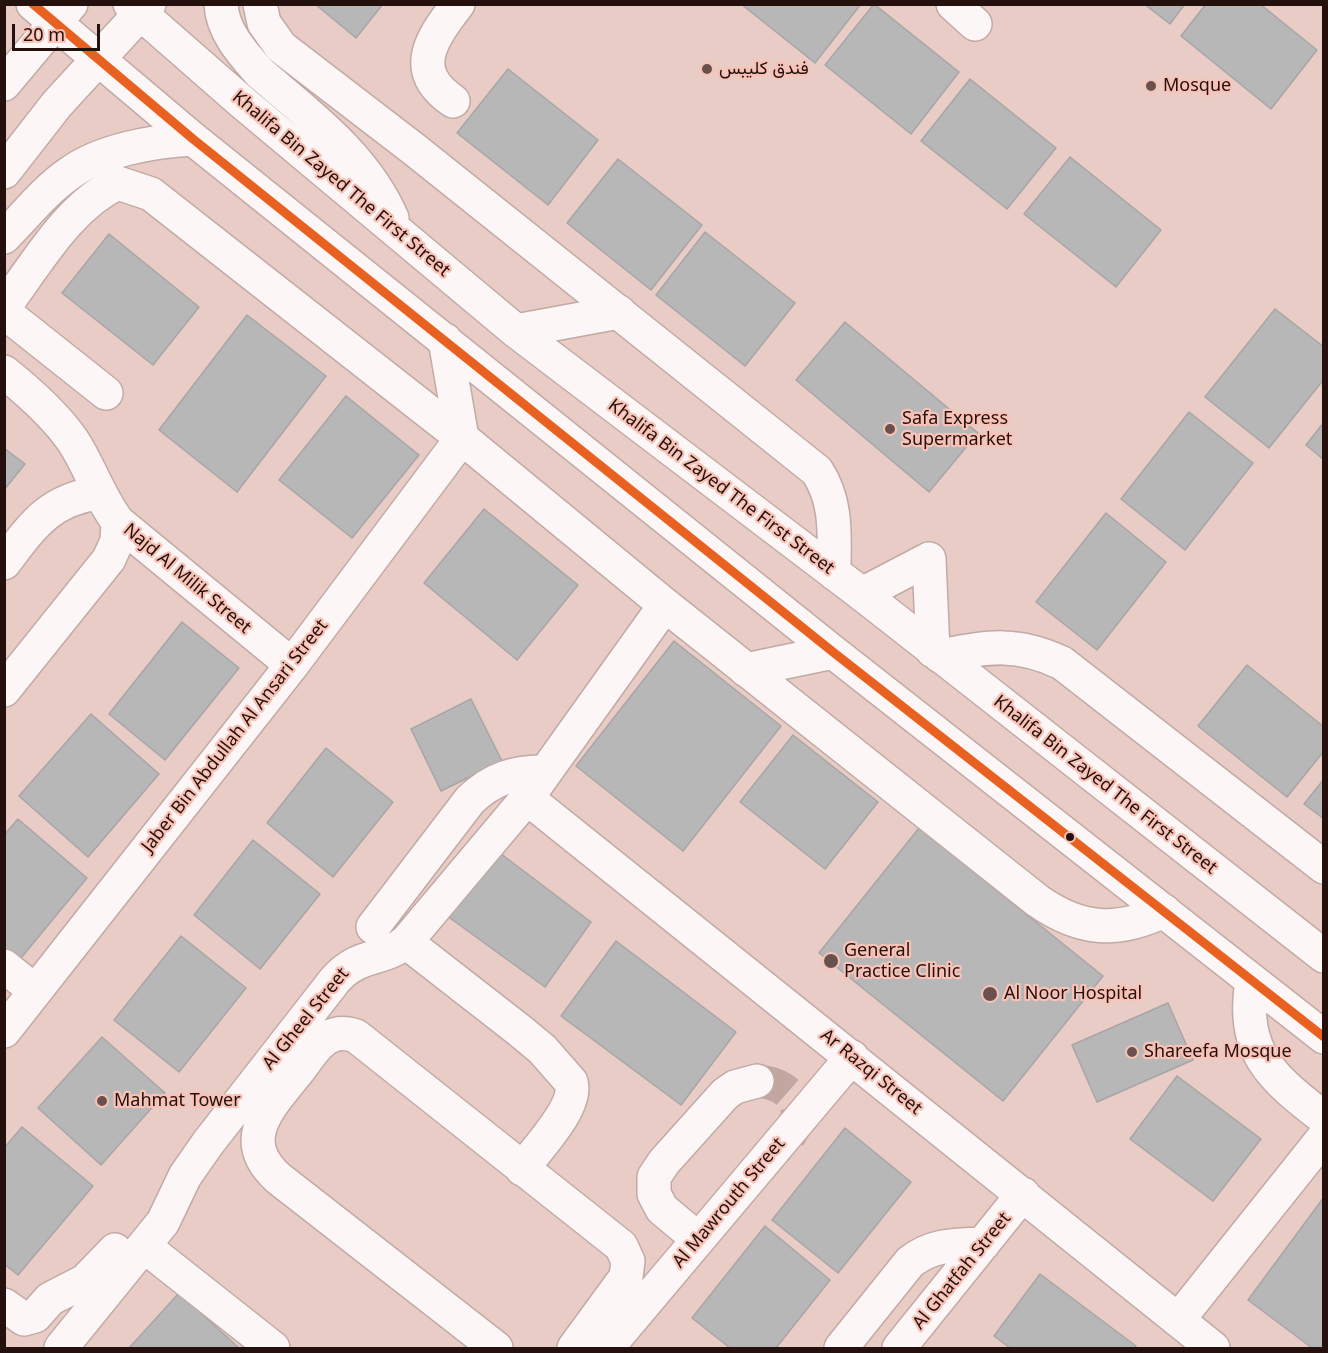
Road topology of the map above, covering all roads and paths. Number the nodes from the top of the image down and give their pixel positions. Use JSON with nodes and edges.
{"nodes":[{"id":1,"x":221,"y":4,"type":"edge"},
{"id":2,"x":260,"y":4,"type":"edge"},
{"id":3,"x":458,"y":4,"type":"edge"},
{"id":4,"x":140,"y":7,"type":"edge"},
{"id":5,"x":53,"y":11,"type":"edge"},
{"id":6,"x":98,"y":60,"type":"junction"},
{"id":7,"x":4,"y":84,"type":"edge"},
{"id":8,"x":453,"y":101,"type":"dead end"},
{"id":9,"x":193,"y":139,"type":"junction"},
{"id":10,"x":4,"y":172,"type":"edge"},
{"id":11,"x":397,"y":231,"type":"junction"},
{"id":12,"x":4,"y":237,"type":"edge"},
{"id":13,"x":4,"y":307,"type":"edge"},
{"id":14,"x":4,"y":312,"type":"edge"},
{"id":15,"x":619,"y":312,"type":"junction"},
{"id":16,"x":516,"y":331,"type":"junction"},
{"id":17,"x":445,"y":340,"type":"junction"},
{"id":18,"x":4,"y":372,"type":"edge"},
{"id":19,"x":106,"y":393,"type":"dead end"},
{"id":20,"x":462,"y":438,"type":"junction"},
{"id":21,"x":98,"y":493,"type":"junction"},
{"id":22,"x":118,"y":522,"type":"junction"},
{"id":23,"x":4,"y":563,"type":"edge"},
{"id":24,"x":834,"y":573,"type":"junction"},
{"id":25,"x":862,"y":594,"type":"junction"},
{"id":26,"x":665,"y":605,"type":"junction"},
{"id":27,"x":833,"y":652,"type":"junction"},
{"id":28,"x":936,"y":653,"type":"junction"},
{"id":29,"x":292,"y":665,"type":"junction"},
{"id":30,"x":746,"y":669,"type":"junction"},
{"id":31,"x":4,"y":690,"type":"edge"},
{"id":32,"x":545,"y":772,"type":"junction"},
{"id":33,"x":527,"y":798,"type":"junction"},
{"id":34,"x":1323,"y":867,"type":"edge"},
{"id":35,"x":1164,"y":911,"type":"junction"},
{"id":36,"x":389,"y":941,"type":"junction"},
{"id":37,"x":1323,"y":956,"type":"edge"},
{"id":38,"x":4,"y":966,"type":"edge"},
{"id":39,"x":1252,"y":981,"type":"junction"},
{"id":40,"x":35,"y":991,"type":"junction"},
{"id":41,"x":4,"y":1031,"type":"edge"},
{"id":42,"x":1323,"y":1037,"type":"edge"},
{"id":43,"x":852,"y":1057,"type":"junction"},
{"id":44,"x":757,"y":1081,"type":"tunnel mouth"},
{"id":45,"x":1323,"y":1118,"type":"edge"},
{"id":46,"x":1323,"y":1137,"type":"edge"},
{"id":47,"x":522,"y":1169,"type":"junction"},
{"id":48,"x":1023,"y":1194,"type":"junction"},
{"id":49,"x":699,"y":1239,"type":"junction"},
{"id":50,"x":134,"y":1243,"type":"junction"},
{"id":51,"x":983,"y":1244,"type":"junction"},
{"id":52,"x":4,"y":1305,"type":"edge"},
{"id":53,"x":1178,"y":1320,"type":"junction"},
{"id":54,"x":913,"y":1344,"type":"edge"},
{"id":55,"x":61,"y":1348,"type":"edge"},
{"id":56,"x":273,"y":1348,"type":"edge"},
{"id":57,"x":496,"y":1348,"type":"edge"},
{"id":58,"x":574,"y":1348,"type":"edge"},
{"id":59,"x":607,"y":1348,"type":"edge"},
{"id":60,"x":841,"y":1348,"type":"edge"},
{"id":61,"x":1213,"y":1348,"type":"edge"}],
"edges":[{"from":1,"to":11,"type":"street"},
{"from":2,"to":15,"type":"street"},
{"from":3,"to":8,"type":"street"},
{"from":4,"to":6,"type":"street"},
{"from":4,"to":11,"type":"street","name":"Khalifa Bin Zayed The First Street"},
{"from":5,"to":6,"type":"street"},
{"from":5,"to":7,"type":"street"},
{"from":6,"to":9,"type":"street"},
{"from":6,"to":10,"type":"street"},
{"from":9,"to":12,"type":"street"},
{"from":9,"to":17,"type":"street"},
{"from":11,"to":16,"type":"street","name":"Khalifa Bin Zayed The First Street"},
{"from":13,"to":20,"type":"street"},
{"from":14,"to":19,"type":"street"},
{"from":15,"to":16,"type":"street"},
{"from":15,"to":24,"type":"street"},
{"from":16,"to":24,"type":"street","name":"Khalifa Bin Zayed The First Street"},
{"from":17,"to":20,"type":"street"},
{"from":17,"to":27,"type":"street"},
{"from":18,"to":21,"type":"street","name":"Najd Al Milik Street"},
{"from":20,"to":26,"type":"street"},
{"from":20,"to":29,"type":"street","name":"Jaber Bin Abdullah Al Ansari Street"},
{"from":21,"to":22,"type":"street","name":"Najd Al Milik Street"},
{"from":21,"to":23,"type":"street"},
{"from":22,"to":29,"type":"street","name":"Najd Al Milik Street"},
{"from":22,"to":31,"type":"street"},
{"from":24,"to":25,"type":"street","name":"Khalifa Bin Zayed The First Street"},
{"from":25,"to":28,"type":"street","name":"Khalifa Bin Zayed The First Street"},
{"from":25,"to":28,"type":"street"},
{"from":26,"to":30,"type":"street"},
{"from":26,"to":32,"type":"street"},
{"from":27,"to":30,"type":"street"},
{"from":27,"to":35,"type":"street"},
{"from":28,"to":34,"type":"street"},
{"from":28,"to":37,"type":"street","name":"Khalifa Bin Zayed The First Street"},
{"from":29,"to":40,"type":"street","name":"Jaber Bin Abdullah Al Ansari Street"},
{"from":30,"to":35,"type":"street"},
{"from":32,"to":33,"type":"street"},
{"from":32,"to":36,"type":"street"},
{"from":33,"to":36,"type":"street"},
{"from":33,"to":43,"type":"street","name":"Ar Razqi Street"},
{"from":35,"to":39,"type":"street"},
{"from":36,"to":47,"type":"street"},
{"from":36,"to":50,"type":"street","name":"Al Gheel Street"},
{"from":38,"to":40,"type":"street"},
{"from":39,"to":42,"type":"street"},
{"from":39,"to":45,"type":"street"},
{"from":40,"to":41,"type":"street","name":"Jaber Bin Abdullah Al Ansari Street"},
{"from":43,"to":48,"type":"street","name":"Ar Razqi Street"},
{"from":43,"to":49,"type":"street","name":"Al Mawrouth Street"},
{"from":44,"to":49,"type":"street"},
{"from":46,"to":53,"type":"street"},
{"from":47,"to":57,"type":"street"},
{"from":47,"to":58,"type":"street"},
{"from":48,"to":51,"type":"street","name":"Al Ghatfah Street"},
{"from":48,"to":53,"type":"street","name":"Ar Razqi Street"},
{"from":49,"to":59,"type":"street","name":"Al Mawrouth Street"},
{"from":50,"to":52,"type":"street"},
{"from":50,"to":55,"type":"street","name":"Al Gheel Street"},
{"from":50,"to":56,"type":"street"},
{"from":51,"to":54,"type":"street","name":"Al Ghatfah Street"},
{"from":51,"to":60,"type":"street"},
{"from":53,"to":61,"type":"street","name":"Ar Razqi Street"}]}
